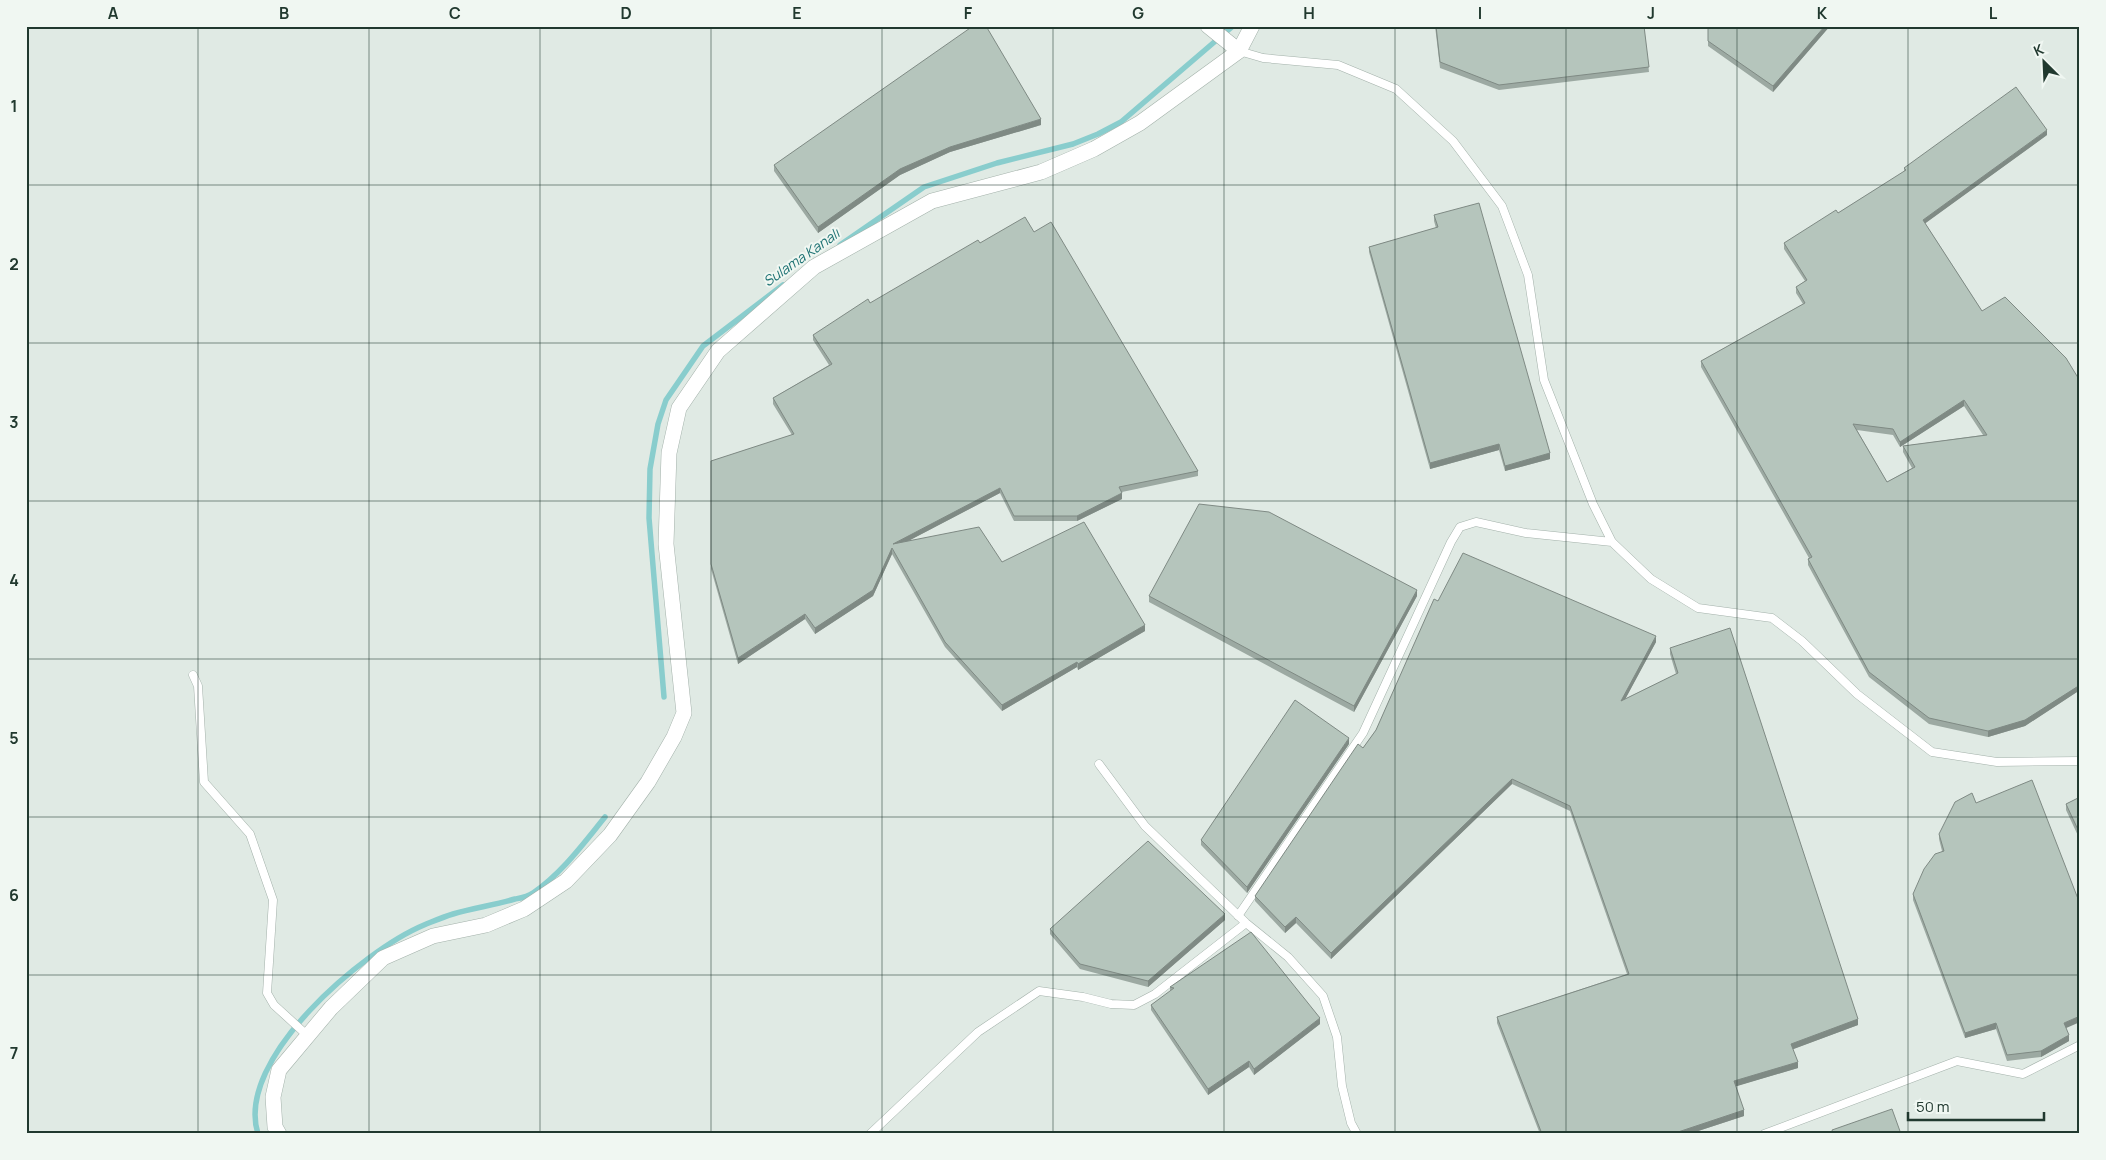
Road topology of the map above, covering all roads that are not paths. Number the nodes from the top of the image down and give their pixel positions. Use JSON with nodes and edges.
{"nodes":[{"id":1,"x":1252,"y":26,"type":"edge"},
{"id":2,"x":1209,"y":28,"type":"edge"},
{"id":3,"x":1239,"y":51,"type":"junction"},
{"id":4,"x":1612,"y":542,"type":"junction"},
{"id":5,"x":193,"y":675,"type":"dead end"},
{"id":6,"x":2080,"y":761,"type":"edge"},
{"id":7,"x":1099,"y":764,"type":"dead end"},
{"id":8,"x":1238,"y":916,"type":"junction"},
{"id":9,"x":1246,"y":923,"type":"junction"},
{"id":10,"x":308,"y":1036,"type":"junction"},
{"id":11,"x":2080,"y":1045,"type":"edge"},
{"id":12,"x":279,"y":1134,"type":"edge"},
{"id":13,"x":870,"y":1134,"type":"edge"},
{"id":14,"x":1357,"y":1134,"type":"edge"},
{"id":15,"x":1764,"y":1134,"type":"edge"}],
"edges":[{"from":1,"to":3,"type":"street"},
{"from":2,"to":3,"type":"street"},
{"from":3,"to":4,"type":"lane"},
{"from":3,"to":10,"type":"street"},
{"from":4,"to":6,"type":"lane"},
{"from":4,"to":8,"type":"lane"},
{"from":5,"to":10,"type":"lane"},
{"from":7,"to":8,"type":"lane"},
{"from":8,"to":9,"type":"lane"},
{"from":9,"to":13,"type":"lane"},
{"from":9,"to":14,"type":"lane"},
{"from":10,"to":12,"type":"street"},
{"from":11,"to":15,"type":"lane"}]}
